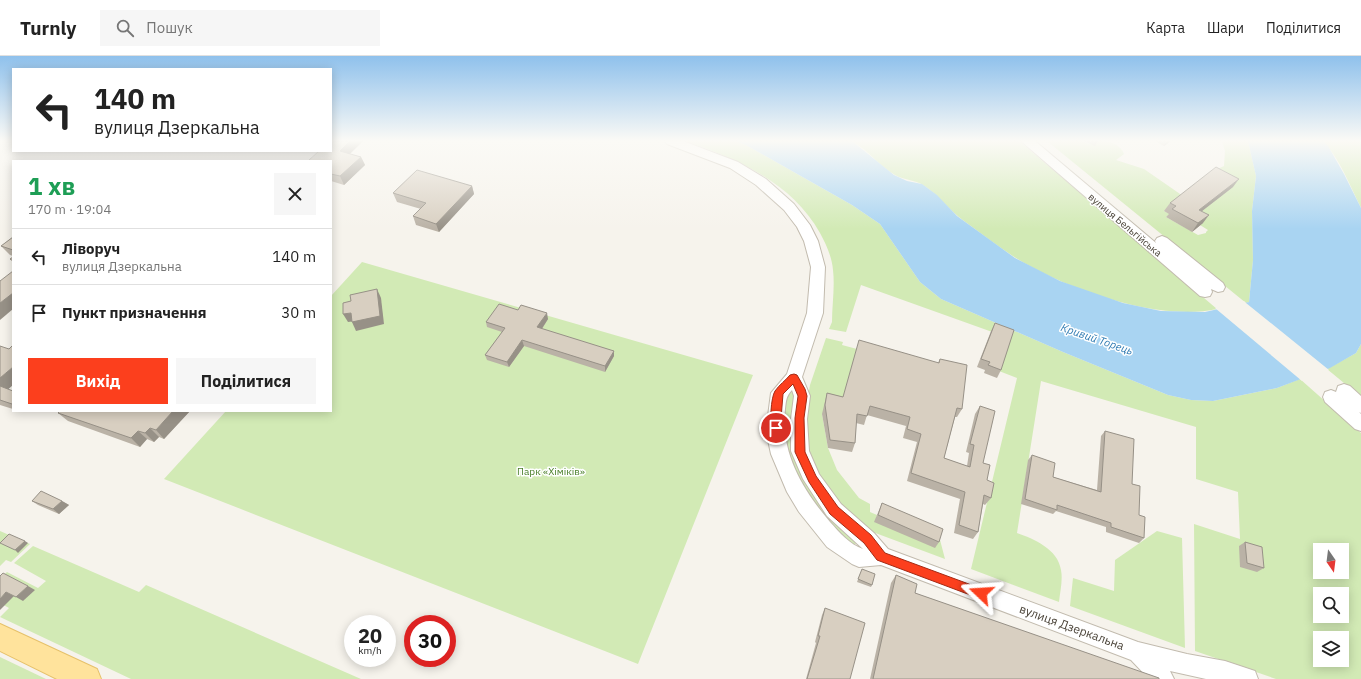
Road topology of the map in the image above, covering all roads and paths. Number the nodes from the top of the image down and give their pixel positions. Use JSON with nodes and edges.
{"nodes":[{"id":1,"x":743,"y":170,"type":"edge"},
{"id":2,"x":1063,"y":170,"type":"edge"},
{"id":3,"x":1074,"y":170,"type":"edge"},
{"id":4,"x":794,"y":377,"type":"junction"},
{"id":5,"x":1361,"y":406,"type":"edge"},
{"id":6,"x":1361,"y":424,"type":"edge"},
{"id":7,"x":881,"y":556,"type":"junction"},
{"id":8,"x":0,"y":637,"type":"edge"},
{"id":9,"x":1138,"y":652,"type":"junction"},
{"id":10,"x":1219,"y":676,"type":"edge"},
{"id":11,"x":87,"y":679,"type":"edge"},
{"id":12,"x":1162,"y":679,"type":"edge"},
{"id":13,"x":1247,"y":679,"type":"edge"}],
"edges":[{"from":1,"to":4,"type":"street"},
{"from":2,"to":3,"type":"street","name":"вулиця Бельгійська"},
{"from":4,"to":7,"type":"street"},
{"from":4,"to":7,"type":"street","name":"вулиця Дзеркальна"},
{"from":5,"to":6,"type":"street"},
{"from":7,"to":9,"type":"street","name":"вулиця Дзеркальна"},
{"from":8,"to":11,"type":"main road"},
{"from":9,"to":10,"type":"street"},
{"from":9,"to":12,"type":"street","name":"вулиця Дзеркальна"},
{"from":10,"to":13,"type":"street"}]}
